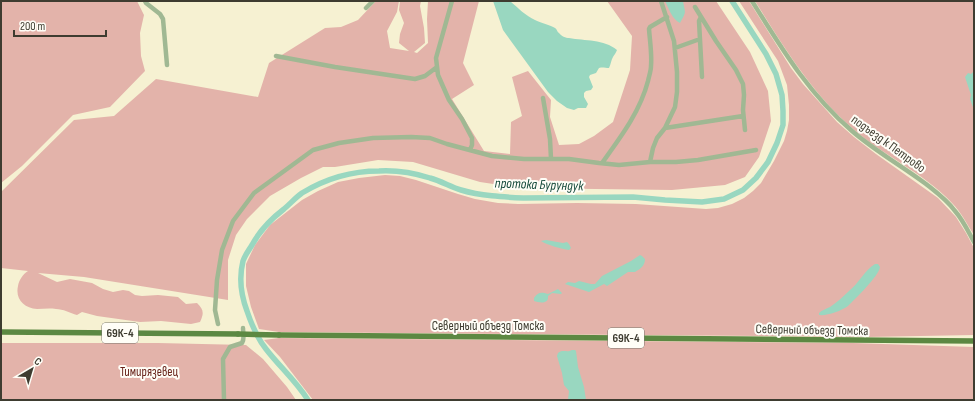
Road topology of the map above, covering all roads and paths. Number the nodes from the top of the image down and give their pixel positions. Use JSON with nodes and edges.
{"nodes":[{"id":1,"x":145,"y":1,"type":"edge"},
{"id":2,"x":373,"y":1,"type":"edge"},
{"id":3,"x":452,"y":1,"type":"edge"},
{"id":4,"x":661,"y":1,"type":"edge"},
{"id":5,"x":752,"y":1,"type":"edge"},
{"id":6,"x":695,"y":7,"type":"dead end"},
{"id":7,"x":366,"y":8,"type":"dead end"},
{"id":8,"x":667,"y":17,"type":"junction"},
{"id":9,"x":701,"y":17,"type":"junction"},
{"id":10,"x":700,"y":39,"type":"junction"},
{"id":11,"x":675,"y":48,"type":"junction"},
{"id":12,"x":276,"y":56,"type":"dead end"},
{"id":13,"x":167,"y":65,"type":"dead end"},
{"id":14,"x":437,"y":67,"type":"junction"},
{"id":15,"x":702,"y":77,"type":"dead end"},
{"id":16,"x":543,"y":98,"type":"dead end"},
{"id":17,"x":743,"y":116,"type":"junction"},
{"id":18,"x":665,"y":128,"type":"junction"},
{"id":19,"x":745,"y":130,"type":"dead end"},
{"id":20,"x":470,"y":150,"type":"junction"},
{"id":21,"x":756,"y":150,"type":"dead end"},
{"id":22,"x":551,"y":159,"type":"junction"},
{"id":23,"x":650,"y":162,"type":"junction"},
{"id":24,"x":602,"y":163,"type":"junction"},
{"id":25,"x":974,"y":242,"type":"edge"},
{"id":26,"x":218,"y":324,"type":"dead end"},
{"id":27,"x":243,"y":328,"type":"dead end"},
{"id":28,"x":1,"y":332,"type":"edge"},
{"id":29,"x":974,"y":341,"type":"edge"},
{"id":30,"x":224,"y":400,"type":"edge"}],
"edges":[{"from":1,"to":13,"type":"street"},
{"from":2,"to":7,"type":"street"},
{"from":3,"to":14,"type":"street"},
{"from":4,"to":8,"type":"street"},
{"from":5,"to":25,"type":"street","name":"подъезд к Петрово"},
{"from":6,"to":9,"type":"street"},
{"from":8,"to":11,"type":"street"},
{"from":8,"to":24,"type":"street"},
{"from":9,"to":10,"type":"street"},
{"from":9,"to":17,"type":"street"},
{"from":10,"to":11,"type":"street"},
{"from":10,"to":15,"type":"street"},
{"from":11,"to":18,"type":"street"},
{"from":12,"to":14,"type":"street"},
{"from":14,"to":20,"type":"street"},
{"from":16,"to":22,"type":"street"},
{"from":17,"to":18,"type":"street"},
{"from":17,"to":19,"type":"street"},
{"from":18,"to":23,"type":"street"},
{"from":20,"to":22,"type":"street"},
{"from":20,"to":26,"type":"street"},
{"from":21,"to":23,"type":"street"},
{"from":22,"to":24,"type":"street"},
{"from":23,"to":24,"type":"street"},
{"from":27,"to":30,"type":"street"},
{"from":28,"to":29,"type":"main road","name":"Северный объезд Томска","number":"69К-4","bridge":true}]}
